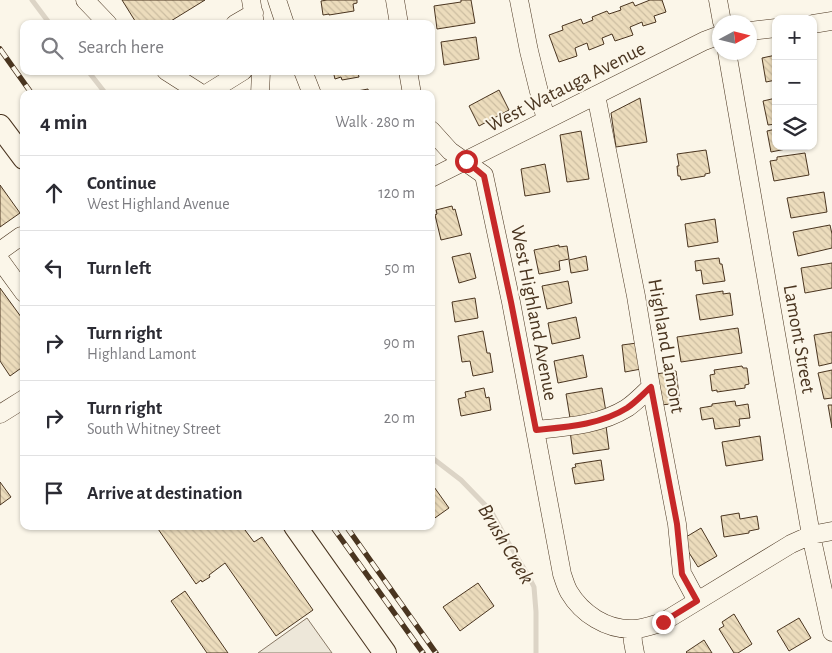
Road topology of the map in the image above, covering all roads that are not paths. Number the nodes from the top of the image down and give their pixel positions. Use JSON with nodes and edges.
{"nodes":[{"id":1,"x":85,"y":0,"type":"edge"},
{"id":2,"x":277,"y":0,"type":"edge"},
{"id":3,"x":394,"y":0,"type":"edge"},
{"id":4,"x":519,"y":0,"type":"edge"},
{"id":5,"x":718,"y":0,"type":"edge"},
{"id":6,"x":253,"y":12,"type":"edge"},
{"id":7,"x":721,"y":15,"type":"edge"},
{"id":8,"x":104,"y":20,"type":"edge"},
{"id":9,"x":241,"y":20,"type":"edge"},
{"id":10,"x":284,"y":20,"type":"edge"},
{"id":11,"x":398,"y":20,"type":"edge"},
{"id":12,"x":832,"y":21,"type":"edge"},
{"id":13,"x":817,"y":23,"type":"edge"},
{"id":14,"x":772,"y":28,"type":"edge"},
{"id":15,"x":757,"y":30,"type":"edge"},
{"id":16,"x":712,"y":38,"type":"edge"},
{"id":17,"x":728,"y":60,"type":"edge"},
{"id":18,"x":172,"y":75,"type":"edge"},
{"id":19,"x":237,"y":75,"type":"edge"},
{"id":20,"x":261,"y":75,"type":"edge"},
{"id":21,"x":305,"y":75,"type":"edge"},
{"id":22,"x":409,"y":75,"type":"edge"},
{"id":23,"x":196,"y":90,"type":"edge"},
{"id":24,"x":212,"y":90,"type":"edge"},
{"id":25,"x":260,"y":90,"type":"edge"},
{"id":26,"x":310,"y":90,"type":"edge"},
{"id":27,"x":411,"y":90,"type":"edge"},
{"id":28,"x":596,"y":95,"type":"junction"},
{"id":29,"x":546,"y":120,"type":"junction"},
{"id":30,"x":0,"y":126,"type":"edge"},
{"id":31,"x":435,"y":134,"type":"edge"},
{"id":32,"x":20,"y":153,"type":"edge"},
{"id":33,"x":466,"y":161,"type":"junction"},
{"id":34,"x":435,"y":176,"type":"edge"},
{"id":35,"x":20,"y":237,"type":"edge"},
{"id":36,"x":0,"y":251,"type":"edge"},
{"id":37,"x":0,"y":260,"type":"edge"},
{"id":38,"x":20,"y":288,"type":"edge"},
{"id":39,"x":651,"y":387,"type":"junction"},
{"id":40,"x":20,"y":402,"type":"edge"},
{"id":41,"x":0,"y":414,"type":"edge"},
{"id":42,"x":536,"y":430,"type":"junction"},
{"id":43,"x":298,"y":530,"type":"edge"},
{"id":44,"x":832,"y":531,"type":"edge"},
{"id":45,"x":812,"y":535,"type":"junction"},
{"id":46,"x":697,"y":601,"type":"junction"},
{"id":47,"x":632,"y":629,"type":"junction"},
{"id":48,"x":832,"y":632,"type":"edge"},
{"id":49,"x":385,"y":653,"type":"edge"},
{"id":50,"x":635,"y":653,"type":"edge"}],
"edges":[{"from":1,"to":8,"type":"street"},
{"from":2,"to":10,"type":"street"},
{"from":3,"to":11,"type":"street"},
{"from":4,"to":29,"type":"street"},
{"from":5,"to":7,"type":"street"},
{"from":6,"to":9,"type":"street"},
{"from":12,"to":13,"type":"street"},
{"from":14,"to":15,"type":"street"},
{"from":16,"to":28,"type":"street","name":"West Watauga Avenue"},
{"from":17,"to":45,"type":"street","name":"Lamont Street"},
{"from":18,"to":23,"type":"street"},
{"from":19,"to":24,"type":"street"},
{"from":20,"to":25,"type":"street"},
{"from":21,"to":26,"type":"street"},
{"from":22,"to":27,"type":"street"},
{"from":28,"to":29,"type":"street","name":"West Watauga Avenue"},
{"from":28,"to":39,"type":"street","name":"Highland Lamont"},
{"from":29,"to":33,"type":"street","name":"West Watauga Avenue"},
{"from":30,"to":32,"type":"main road"},
{"from":31,"to":33,"type":"street","name":"West Highland Avenue"},
{"from":33,"to":34,"type":"street","name":"West Watauga Avenue"},
{"from":33,"to":42,"type":"street","name":"West Highland Avenue"},
{"from":35,"to":36,"type":"street"},
{"from":37,"to":38,"type":"street"},
{"from":39,"to":42,"type":"street"},
{"from":39,"to":46,"type":"street","name":"Highland Lamont"},
{"from":40,"to":41,"type":"street"},
{"from":42,"to":47,"type":"street","name":"West Highland Avenue"},
{"from":43,"to":49,"type":"main road"},
{"from":44,"to":45,"type":"street"},
{"from":45,"to":46,"type":"street"},
{"from":45,"to":48,"type":"street","name":"Lamont Street"},
{"from":46,"to":47,"type":"street"},
{"from":47,"to":50,"type":"street"}]}
